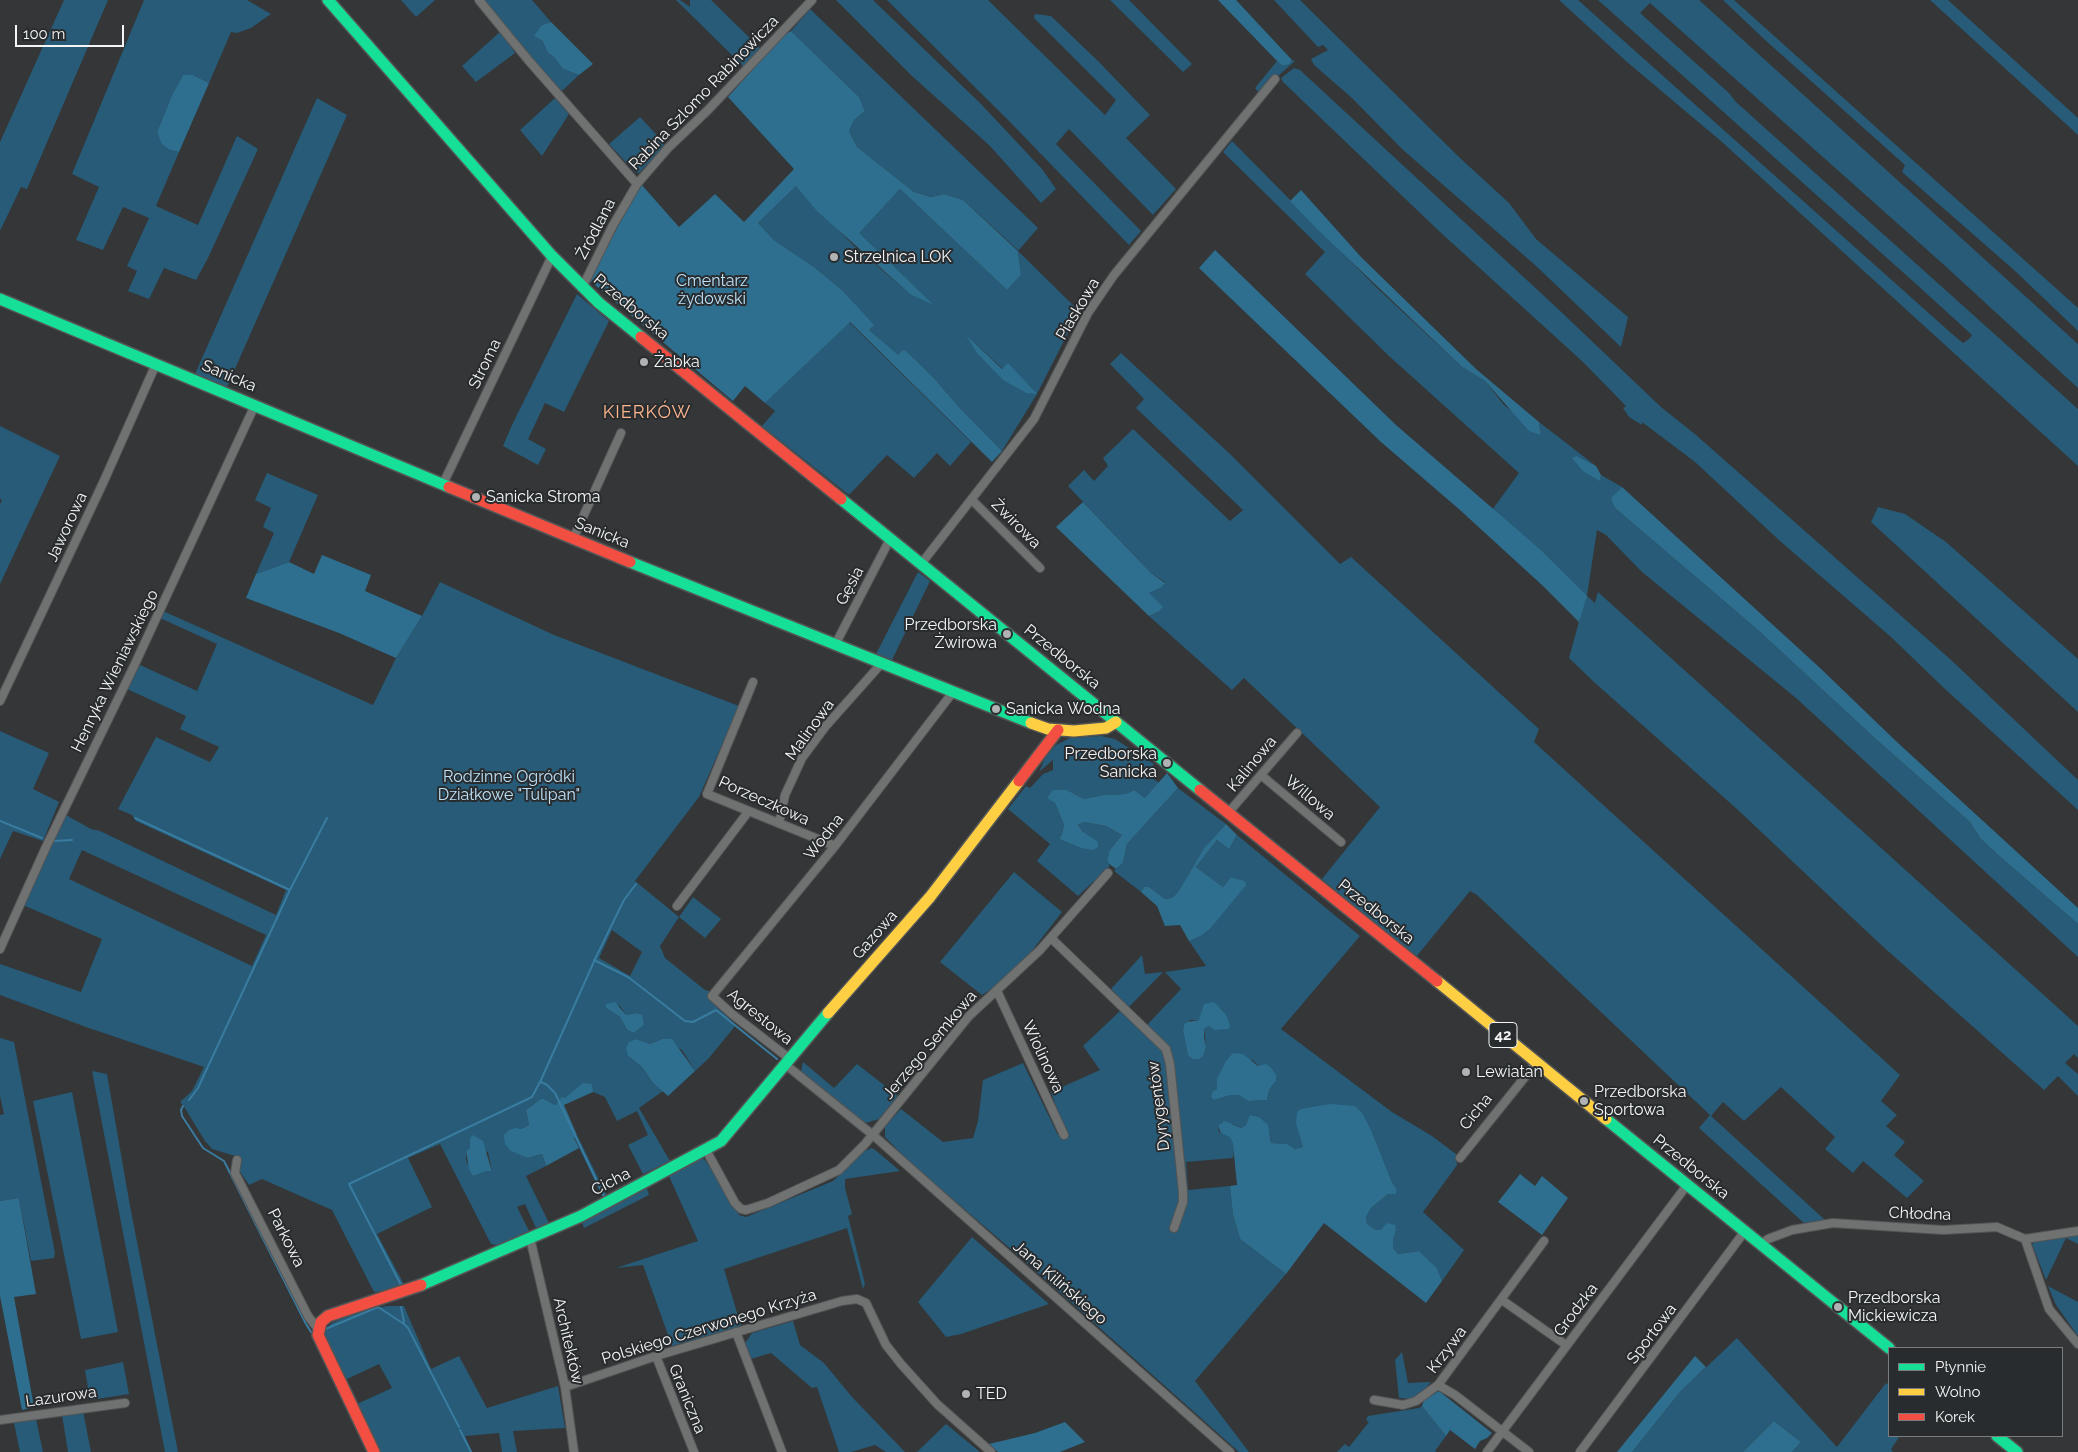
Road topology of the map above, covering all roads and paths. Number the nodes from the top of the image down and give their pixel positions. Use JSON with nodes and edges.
{"nodes":[{"id":1,"x":328,"y":0,"type":"edge"},
{"id":2,"x":479,"y":0,"type":"edge"},
{"id":3,"x":812,"y":0,"type":"edge"},
{"id":4,"x":1275,"y":79,"type":"dead end"},
{"id":5,"x":637,"y":184,"type":"junction"},
{"id":6,"x":552,"y":256,"type":"junction"},
{"id":7,"x":582,"y":288,"type":"junction"},
{"id":8,"x":0,"y":299,"type":"edge"},
{"id":9,"x":156,"y":364,"type":"junction"},
{"id":10,"x":255,"y":405,"type":"junction"},
{"id":11,"x":621,"y":432,"type":"dead end"},
{"id":12,"x":443,"y":484,"type":"junction"},
{"id":13,"x":972,"y":500,"type":"junction"},
{"id":14,"x":573,"y":539,"type":"junction"},
{"id":15,"x":890,"y":540,"type":"junction"},
{"id":16,"x":921,"y":564,"type":"junction"},
{"id":17,"x":1040,"y":568,"type":"dead end"},
{"id":18,"x":835,"y":645,"type":"junction"},
{"id":19,"x":881,"y":664,"type":"junction"},
{"id":20,"x":753,"y":682,"type":"dead end"},
{"id":21,"x":953,"y":692,"type":"junction"},
{"id":22,"x":0,"y":701,"type":"edge"},
{"id":23,"x":1116,"y":722,"type":"junction"},
{"id":24,"x":1058,"y":730,"type":"junction"},
{"id":25,"x":1297,"y":733,"type":"dead end"},
{"id":26,"x":1261,"y":775,"type":"junction"},
{"id":27,"x":748,"y":812,"type":"junction"},
{"id":28,"x":1228,"y":813,"type":"junction"},
{"id":29,"x":779,"y":823,"type":"junction"},
{"id":30,"x":1341,"y":842,"type":"dead end"},
{"id":31,"x":835,"y":846,"type":"junction"},
{"id":32,"x":1108,"y":873,"type":"dead end"},
{"id":33,"x":677,"y":906,"type":"dead end"},
{"id":34,"x":1051,"y":938,"type":"junction"},
{"id":35,"x":0,"y":949,"type":"edge"},
{"id":36,"x":997,"y":991,"type":"junction"},
{"id":37,"x":712,"y":996,"type":"joint"},
{"id":38,"x":788,"y":1062,"type":"junction"},
{"id":39,"x":1537,"y":1062,"type":"junction"},
{"id":40,"x":873,"y":1135,"type":"junction"},
{"id":41,"x":1064,"y":1135,"type":"dead end"},
{"id":42,"x":706,"y":1150,"type":"junction"},
{"id":43,"x":1460,"y":1158,"type":"dead end"},
{"id":44,"x":237,"y":1160,"type":"dead end"},
{"id":45,"x":1687,"y":1185,"type":"junction"},
{"id":46,"x":1174,"y":1228,"type":"dead end"},
{"id":47,"x":1745,"y":1231,"type":"junction"},
{"id":48,"x":2078,"y":1231,"type":"edge"},
{"id":49,"x":530,"y":1238,"type":"junction"},
{"id":50,"x":2025,"y":1239,"type":"junction"},
{"id":51,"x":1544,"y":1241,"type":"dead end"},
{"id":52,"x":1760,"y":1244,"type":"junction"},
{"id":53,"x":1502,"y":1300,"type":"junction"},
{"id":54,"x":320,"y":1325,"type":"junction"},
{"id":55,"x":736,"y":1332,"type":"junction"},
{"id":56,"x":2078,"y":1344,"type":"edge"},
{"id":57,"x":1566,"y":1345,"type":"junction"},
{"id":58,"x":1888,"y":1347,"type":"edge"},
{"id":59,"x":656,"y":1356,"type":"junction"},
{"id":60,"x":1438,"y":1385,"type":"junction"},
{"id":61,"x":565,"y":1387,"type":"junction"},
{"id":62,"x":1374,"y":1400,"type":"dead end"},
{"id":63,"x":125,"y":1403,"type":"dead end"},
{"id":64,"x":0,"y":1420,"type":"edge"},
{"id":65,"x":1502,"y":1432,"type":"junction"},
{"id":66,"x":1998,"y":1437,"type":"edge"},
{"id":67,"x":374,"y":1452,"type":"edge"},
{"id":68,"x":574,"y":1452,"type":"edge"},
{"id":69,"x":694,"y":1452,"type":"edge"},
{"id":70,"x":782,"y":1452,"type":"edge"},
{"id":71,"x":991,"y":1452,"type":"edge"},
{"id":72,"x":1230,"y":1452,"type":"edge"},
{"id":73,"x":1487,"y":1452,"type":"edge"},
{"id":74,"x":1529,"y":1452,"type":"edge"},
{"id":75,"x":1580,"y":1452,"type":"edge"},
{"id":76,"x":2017,"y":1452,"type":"edge"}],
"edges":[{"from":1,"to":6,"type":"street","name":"Przedborska","number":"42"},
{"from":2,"to":5,"type":"street"},
{"from":3,"to":5,"type":"street","name":"Rabina Szlomo Rabinowicza"},
{"from":4,"to":13,"type":"street","name":"Piaskowa"},
{"from":5,"to":7,"type":"street","name":"Źródlana"},
{"from":6,"to":7,"type":"street","name":"Przedborska","number":"42"},
{"from":6,"to":12,"type":"street","name":"Stroma"},
{"from":7,"to":15,"type":"street","name":"Przedborska","number":"42"},
{"from":8,"to":9,"type":"street","name":"Sanicka"},
{"from":9,"to":10,"type":"street","name":"Sanicka"},
{"from":9,"to":22,"type":"street","name":"Jaworowa"},
{"from":10,"to":12,"type":"street","name":"Sanicka"},
{"from":10,"to":35,"type":"street","name":"Henryka Wieniawskiego"},
{"from":11,"to":14,"type":"street"},
{"from":12,"to":14,"type":"street","name":"Sanicka"},
{"from":13,"to":16,"type":"street","name":"Piaskowa"},
{"from":13,"to":17,"type":"street","name":"Żwirowa"},
{"from":14,"to":18,"type":"street","name":"Sanicka"},
{"from":15,"to":16,"type":"street","name":"Przedborska","number":"42"},
{"from":15,"to":18,"type":"street","name":"Gęsia"},
{"from":16,"to":23,"type":"street","name":"Przedborska","number":"42"},
{"from":18,"to":19,"type":"street","name":"Sanicka"},
{"from":19,"to":21,"type":"street","name":"Sanicka"},
{"from":19,"to":29,"type":"street","name":"Malinowa"},
{"from":20,"to":27,"type":"street","name":"Porzeczkowa"},
{"from":21,"to":24,"type":"street","name":"Sanicka"},
{"from":21,"to":31,"type":"street","name":"Wodna"},
{"from":23,"to":24,"type":"street","name":"Sanicka"},
{"from":23,"to":28,"type":"street","name":"Przedborska","number":"42"},
{"from":24,"to":38,"type":"street","name":"Gazowa"},
{"from":25,"to":26,"type":"street","name":"Kalinowa"},
{"from":26,"to":28,"type":"street","name":"Kalinowa"},
{"from":26,"to":30,"type":"street","name":"Willowa"},
{"from":27,"to":29,"type":"street","name":"Porzeczkowa"},
{"from":27,"to":33,"type":"street"},
{"from":28,"to":39,"type":"street","name":"Przedborska","number":"42"},
{"from":29,"to":31,"type":"street","name":"Porzeczkowa"},
{"from":31,"to":37,"type":"street","name":"Wodna"},
{"from":32,"to":34,"type":"street","name":"Jerzego Semkowa"},
{"from":34,"to":36,"type":"street","name":"Jerzego Semkowa"},
{"from":34,"to":46,"type":"street","name":"Dyrygentów"},
{"from":36,"to":40,"type":"street","name":"Jerzego Semkowa"},
{"from":36,"to":41,"type":"street","name":"Wiolinowa"},
{"from":37,"to":38,"type":"street","name":"Agrestowa"},
{"from":38,"to":40,"type":"street"},
{"from":38,"to":42,"type":"street","name":"Gazowa"},
{"from":39,"to":43,"type":"street","name":"Cicha"},
{"from":39,"to":45,"type":"street","name":"Przedborska","number":"42"},
{"from":40,"to":42,"type":"street"},
{"from":40,"to":72,"type":"street","name":"Jana Kilińskiego"},
{"from":42,"to":49,"type":"street","name":"Cicha"},
{"from":44,"to":54,"type":"street","name":"Parkowa"},
{"from":45,"to":47,"type":"street","name":"Przedborska","number":"42"},
{"from":45,"to":57,"type":"street","name":"Grodzka"},
{"from":47,"to":52,"type":"street","name":"Przedborska","number":"42"},
{"from":47,"to":75,"type":"street","name":"Sportowa"},
{"from":48,"to":50,"type":"street"},
{"from":49,"to":54,"type":"street","name":"Cicha"},
{"from":49,"to":61,"type":"street","name":"Architektów"},
{"from":50,"to":52,"type":"street","name":"Chłodna"},
{"from":50,"to":56,"type":"street"},
{"from":51,"to":53,"type":"street","name":"Krzywa"},
{"from":52,"to":58,"type":"street","name":"Przedborska","number":"42"},
{"from":53,"to":57,"type":"street"},
{"from":53,"to":60,"type":"street","name":"Krzywa"},
{"from":54,"to":67,"type":"street","name":"Parkowa"},
{"from":55,"to":59,"type":"street","name":"Polskiego Czerwonego Krzyża"},
{"from":55,"to":70,"type":"street"},
{"from":55,"to":71,"type":"street","name":"Polskiego Czerwonego Krzyża"},
{"from":57,"to":65,"type":"street","name":"Grodzka"},
{"from":59,"to":61,"type":"street","name":"Polskiego Czerwonego Krzyża"},
{"from":59,"to":69,"type":"street","name":"Graniczna"},
{"from":60,"to":62,"type":"street","name":"Krzywa"},
{"from":60,"to":65,"type":"street"},
{"from":61,"to":68,"type":"street","name":"Architektów"},
{"from":63,"to":64,"type":"street","name":"Lazurowa"},
{"from":65,"to":73,"type":"street","name":"Grodzka"},
{"from":65,"to":74,"type":"street"},
{"from":66,"to":76,"type":"street"}]}
